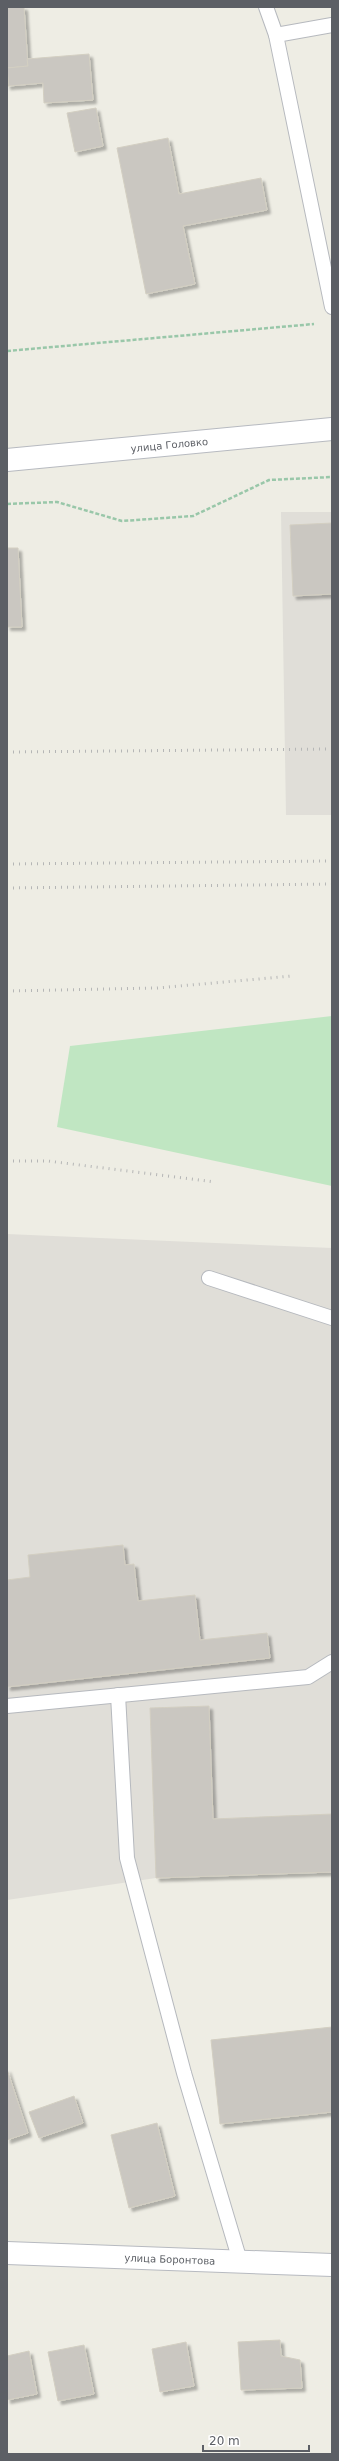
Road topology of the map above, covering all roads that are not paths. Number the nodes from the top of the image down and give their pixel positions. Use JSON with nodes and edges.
{"nodes":[{"id":1,"x":266,"y":7,"type":"edge"},
{"id":2,"x":332,"y":25,"type":"edge"},
{"id":3,"x":276,"y":35,"type":"junction"},
{"id":4,"x":332,"y":307,"type":"edge"},
{"id":5,"x":332,"y":429,"type":"edge"},
{"id":6,"x":7,"y":460,"type":"edge"},
{"id":7,"x":208,"y":1278,"type":"dead end"},
{"id":8,"x":332,"y":1318,"type":"edge"},
{"id":9,"x":332,"y":1662,"type":"edge"},
{"id":10,"x":118,"y":1695,"type":"junction"},
{"id":11,"x":7,"y":1706,"type":"edge"},
{"id":12,"x":7,"y":2253,"type":"edge"},
{"id":13,"x":240,"y":2262,"type":"junction"},
{"id":14,"x":332,"y":2265,"type":"edge"}],
"edges":[{"from":1,"to":3,"type":"lane"},
{"from":2,"to":3,"type":"lane"},
{"from":3,"to":4,"type":"lane"},
{"from":5,"to":6,"type":"main road","name":"улица Головко"},
{"from":7,"to":8,"type":"lane"},
{"from":9,"to":10,"type":"lane"},
{"from":10,"to":11,"type":"lane"},
{"from":10,"to":13,"type":"lane"},
{"from":12,"to":13,"type":"main road","name":"улица Боронтова"},
{"from":13,"to":14,"type":"main road","name":"улица Боронтова"}]}
